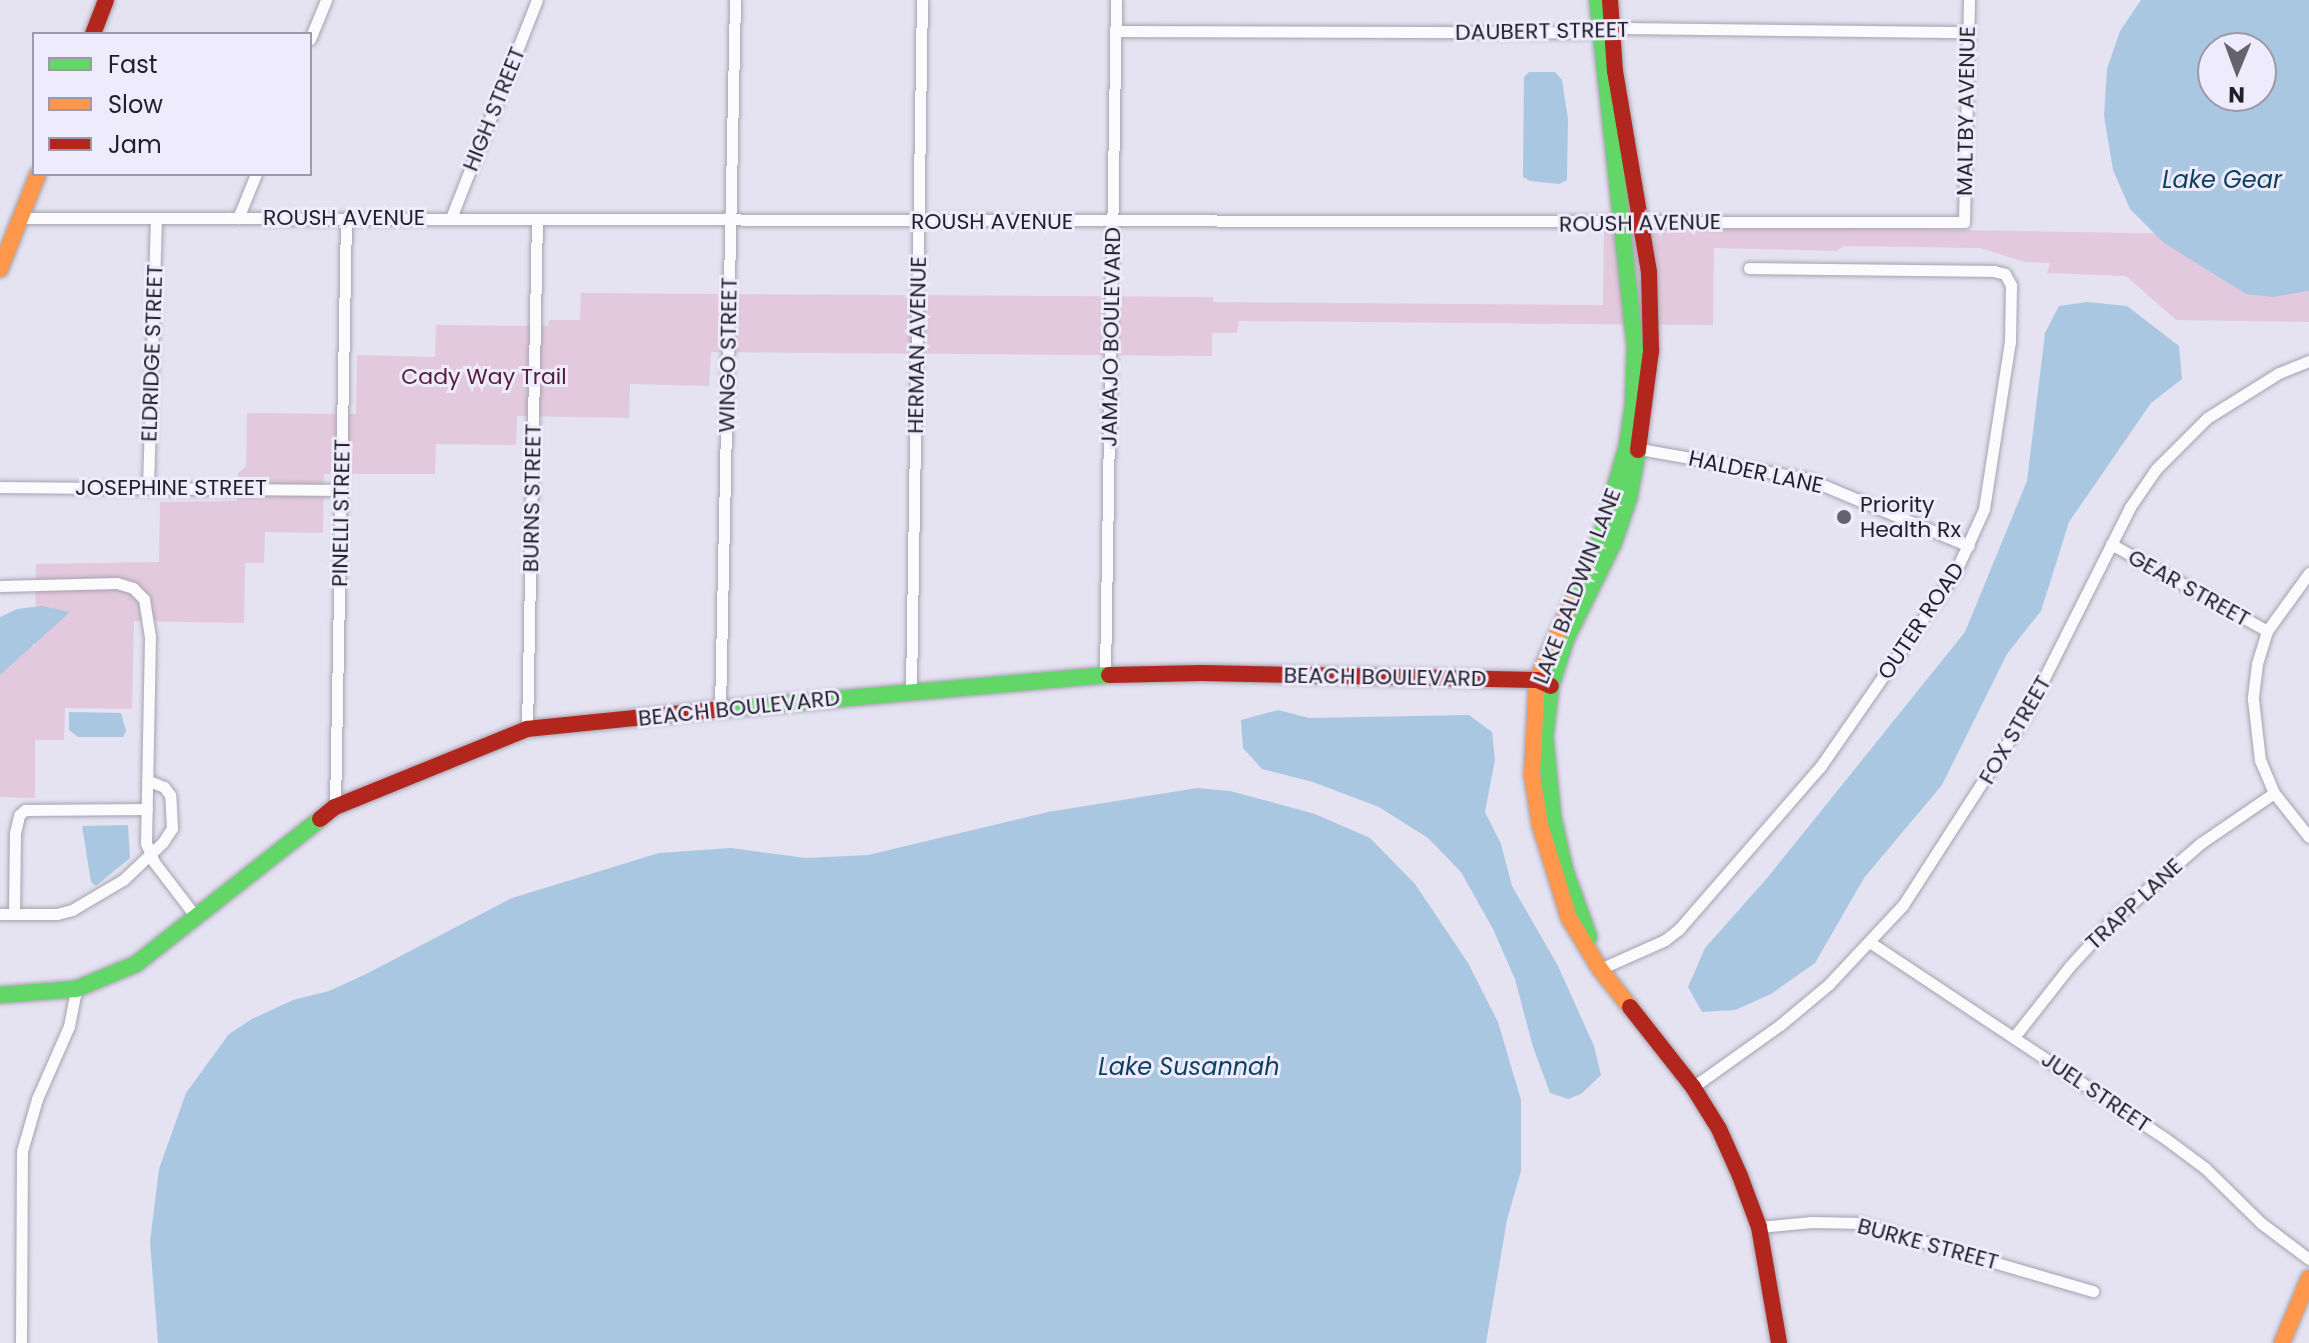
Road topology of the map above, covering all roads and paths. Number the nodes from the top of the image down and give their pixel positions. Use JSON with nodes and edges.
{"nodes":[{"id":1,"x":106,"y":0,"type":"edge"},
{"id":2,"x":326,"y":0,"type":"edge"},
{"id":3,"x":537,"y":0,"type":"edge"},
{"id":4,"x":735,"y":0,"type":"edge"},
{"id":5,"x":922,"y":0,"type":"edge"},
{"id":6,"x":1116,"y":0,"type":"edge"},
{"id":7,"x":1597,"y":0,"type":"edge"},
{"id":8,"x":1610,"y":0,"type":"edge"},
{"id":9,"x":1969,"y":0,"type":"edge"},
{"id":10,"x":1604,"y":30,"type":"junction"},
{"id":11,"x":1116,"y":31,"type":"junction"},
{"id":12,"x":94,"y":32,"type":"edge"},
{"id":13,"x":1968,"y":32,"type":"junction"},
{"id":14,"x":312,"y":34,"type":"edge"},
{"id":15,"x":37,"y":176,"type":"edge"},
{"id":16,"x":255,"y":176,"type":"edge"},
{"id":17,"x":21,"y":218,"type":"junction"},
{"id":18,"x":238,"y":218,"type":"junction"},
{"id":19,"x":346,"y":218,"type":"junction"},
{"id":20,"x":451,"y":218,"type":"junction"},
{"id":21,"x":156,"y":219,"type":"junction"},
{"id":22,"x":537,"y":219,"type":"junction"},
{"id":23,"x":730,"y":221,"type":"junction"},
{"id":24,"x":919,"y":221,"type":"junction"},
{"id":25,"x":1964,"y":222,"type":"joint"},
{"id":26,"x":1113,"y":223,"type":"junction"},
{"id":27,"x":1623,"y":224,"type":"junction"},
{"id":28,"x":1642,"y":224,"type":"junction"},
{"id":29,"x":6,"y":242,"type":"edge"},
{"id":30,"x":1749,"y":268,"type":"dead end"},
{"id":31,"x":0,"y":269,"type":"edge"},
{"id":32,"x":2309,"y":361,"type":"edge"},
{"id":33,"x":1634,"y":448,"type":"junction"},
{"id":34,"x":0,"y":487,"type":"edge"},
{"id":35,"x":148,"y":487,"type":"junction"},
{"id":36,"x":341,"y":490,"type":"junction"},
{"id":37,"x":2111,"y":544,"type":"junction"},
{"id":38,"x":1969,"y":546,"type":"junction"},
{"id":39,"x":2309,"y":573,"type":"edge"},
{"id":40,"x":0,"y":586,"type":"edge"},
{"id":41,"x":2267,"y":631,"type":"junction"},
{"id":42,"x":1105,"y":675,"type":"junction"},
{"id":43,"x":1544,"y":683,"type":"junction"},
{"id":44,"x":911,"y":690,"type":"junction"},
{"id":45,"x":720,"y":710,"type":"junction"},
{"id":46,"x":527,"y":729,"type":"junction"},
{"id":47,"x":147,"y":780,"type":"junction"},
{"id":48,"x":2274,"y":793,"type":"junction"},
{"id":49,"x":335,"y":807,"type":"junction"},
{"id":50,"x":147,"y":809,"type":"junction"},
{"id":51,"x":2309,"y":837,"type":"edge"},
{"id":52,"x":150,"y":854,"type":"junction"},
{"id":53,"x":0,"y":914,"type":"edge"},
{"id":54,"x":14,"y":914,"type":"junction"},
{"id":55,"x":196,"y":917,"type":"junction"},
{"id":56,"x":1871,"y":943,"type":"junction"},
{"id":57,"x":1600,"y":969,"type":"junction"},
{"id":58,"x":76,"y":989,"type":"junction"},
{"id":59,"x":0,"y":995,"type":"edge"},
{"id":60,"x":2014,"y":1037,"type":"junction"},
{"id":61,"x":1693,"y":1087,"type":"junction"},
{"id":62,"x":1759,"y":1227,"type":"junction"},
{"id":63,"x":2309,"y":1259,"type":"edge"},
{"id":64,"x":2309,"y":1278,"type":"edge"},
{"id":65,"x":2093,"y":1291,"type":"dead end"},
{"id":66,"x":21,"y":1343,"type":"edge"},
{"id":67,"x":1779,"y":1343,"type":"edge"},
{"id":68,"x":2282,"y":1343,"type":"edge"}],
"edges":[{"from":1,"to":12,"type":"street"},
{"from":2,"to":14,"type":"street"},
{"from":3,"to":20,"type":"street","name":"HIGH STREET"},
{"from":4,"to":23,"type":"street","name":"WINGO STREET"},
{"from":5,"to":24,"type":"street","name":"HERMAN AVENUE"},
{"from":6,"to":11,"type":"street","name":"JAMAJO BOULEVARD"},
{"from":7,"to":10,"type":"street","name":"LAKE BALDWIN LANE"},
{"from":8,"to":10,"type":"street","name":"LAKE BALDWIN LANE"},
{"from":9,"to":13,"type":"street","name":"MALTBY AVENUE"},
{"from":10,"to":11,"type":"street","name":"DAUBERT STREET"},
{"from":10,"to":13,"type":"street","name":"DAUBERT STREET"},
{"from":10,"to":27,"type":"street","name":"LAKE BALDWIN LANE"},
{"from":10,"to":28,"type":"street","name":"LAKE BALDWIN LANE"},
{"from":11,"to":26,"type":"street","name":"JAMAJO BOULEVARD"},
{"from":13,"to":25,"type":"street","name":"MALTBY AVENUE"},
{"from":15,"to":17,"type":"street"},
{"from":16,"to":18,"type":"street"},
{"from":17,"to":21,"type":"street","name":"ROUSH AVENUE"},
{"from":17,"to":29,"type":"street"},
{"from":18,"to":19,"type":"street","name":"ROUSH AVENUE"},
{"from":18,"to":21,"type":"street","name":"ROUSH AVENUE"},
{"from":19,"to":20,"type":"street","name":"ROUSH AVENUE"},
{"from":19,"to":36,"type":"street","name":"PINELLI STREET"},
{"from":20,"to":22,"type":"street","name":"ROUSH AVENUE"},
{"from":21,"to":35,"type":"street","name":"ELDRIDGE STREET"},
{"from":22,"to":23,"type":"street","name":"ROUSH AVENUE"},
{"from":22,"to":46,"type":"street","name":"BURNS STREET"},
{"from":23,"to":24,"type":"street","name":"ROUSH AVENUE"},
{"from":23,"to":45,"type":"street","name":"WINGO STREET"},
{"from":24,"to":26,"type":"street","name":"ROUSH AVENUE"},
{"from":24,"to":44,"type":"street","name":"HERMAN AVENUE"},
{"from":25,"to":28,"type":"street","name":"ROUSH AVENUE"},
{"from":26,"to":27,"type":"street","name":"ROUSH AVENUE"},
{"from":26,"to":42,"type":"street","name":"JAMAJO BOULEVARD"},
{"from":27,"to":28,"type":"street","name":"ROUSH AVENUE"},
{"from":27,"to":33,"type":"street","name":"LAKE BALDWIN LANE"},
{"from":28,"to":33,"type":"street","name":"LAKE BALDWIN LANE"},
{"from":29,"to":31,"type":"street"},
{"from":30,"to":38,"type":"street","name":"OUTER ROAD"},
{"from":32,"to":37,"type":"street","name":"FOX STREET"},
{"from":33,"to":38,"type":"street","name":"HALDER LANE"},
{"from":33,"to":43,"type":"street","name":"LAKE BALDWIN LANE"},
{"from":34,"to":35,"type":"street","name":"JOSEPHINE STREET"},
{"from":35,"to":36,"type":"street","name":"JOSEPHINE STREET"},
{"from":36,"to":49,"type":"street","name":"PINELLI STREET"},
{"from":37,"to":41,"type":"street","name":"GEAR STREET"},
{"from":37,"to":56,"type":"street","name":"FOX STREET"},
{"from":38,"to":57,"type":"street","name":"OUTER ROAD"},
{"from":39,"to":41,"type":"street"},
{"from":40,"to":47,"type":"street"},
{"from":41,"to":48,"type":"street"},
{"from":42,"to":43,"type":"street","name":"BEACH BOULEVARD"},
{"from":42,"to":44,"type":"street","name":"BEACH BOULEVARD"},
{"from":43,"to":57,"type":"street","name":"LAKE BALDWIN LANE"},
{"from":44,"to":45,"type":"street","name":"BEACH BOULEVARD"},
{"from":45,"to":46,"type":"street","name":"BEACH BOULEVARD"},
{"from":46,"to":49,"type":"street","name":"BEACH BOULEVARD"},
{"from":47,"to":50,"type":"street"},
{"from":47,"to":52,"type":"street"},
{"from":48,"to":51,"type":"street"},
{"from":48,"to":60,"type":"street","name":"TRAPP LANE"},
{"from":49,"to":55,"type":"street","name":"BEACH BOULEVARD"},
{"from":50,"to":52,"type":"street"},
{"from":50,"to":54,"type":"street"},
{"from":52,"to":54,"type":"street"},
{"from":52,"to":55,"type":"street"},
{"from":53,"to":54,"type":"street"},
{"from":55,"to":58,"type":"street","name":"BEACH BOULEVARD"},
{"from":56,"to":60,"type":"street","name":"JUEL STREET"},
{"from":56,"to":61,"type":"street","name":"FOX STREET"},
{"from":57,"to":61,"type":"street","name":"LAKE BALDWIN LANE"},
{"from":58,"to":59,"type":"street","name":"BEACH BOULEVARD"},
{"from":58,"to":66,"type":"street"},
{"from":60,"to":63,"type":"street","name":"JUEL STREET"},
{"from":61,"to":62,"type":"street","name":"LAKE BALDWIN LANE"},
{"from":62,"to":65,"type":"street","name":"BURKE STREET"},
{"from":62,"to":67,"type":"street","name":"LAKE BALDWIN LANE"},
{"from":64,"to":68,"type":"street"}]}
